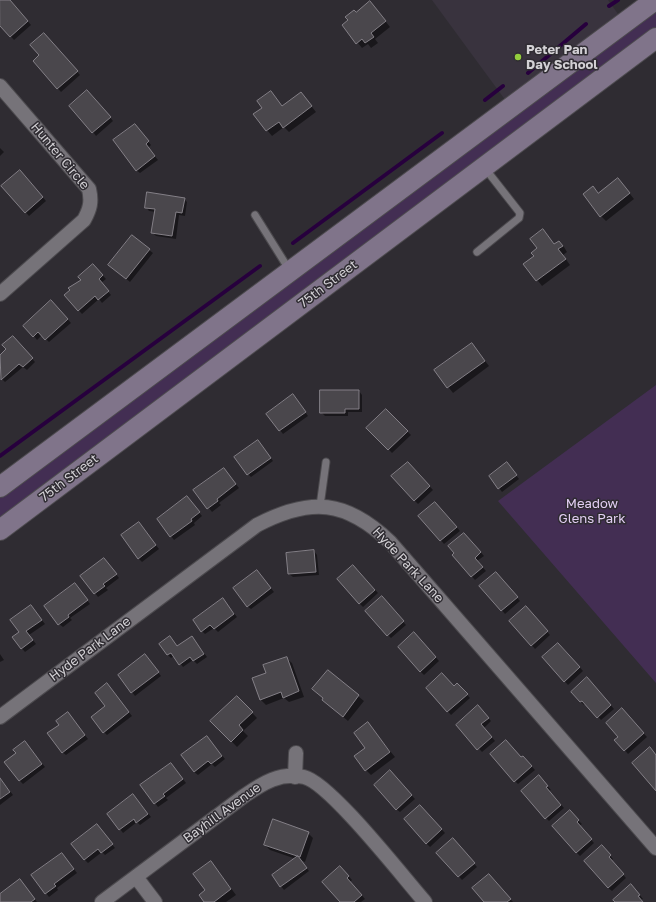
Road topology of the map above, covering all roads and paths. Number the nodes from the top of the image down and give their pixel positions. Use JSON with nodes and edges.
{"nodes":[{"id":1,"x":655,"y":0,"type":"edge"},
{"id":2,"x":656,"y":38,"type":"edge"},
{"id":3,"x":0,"y":86,"type":"edge"},
{"id":4,"x":484,"y":167,"type":"junction"},
{"id":5,"x":255,"y":215,"type":"dead end"},
{"id":6,"x":477,"y":252,"type":"dead end"},
{"id":7,"x":290,"y":271,"type":"junction"},
{"id":8,"x":0,"y":294,"type":"edge"},
{"id":9,"x":326,"y":462,"type":"dead end"},
{"id":10,"x":0,"y":487,"type":"edge"},
{"id":11,"x":320,"y":506,"type":"junction"},
{"id":12,"x":0,"y":530,"type":"edge"},
{"id":13,"x":0,"y":717,"type":"edge"},
{"id":14,"x":296,"y":753,"type":"dead end"},
{"id":15,"x":295,"y":777,"type":"junction"},
{"id":16,"x":656,"y":848,"type":"edge"},
{"id":17,"x":136,"y":877,"type":"junction"},
{"id":18,"x":102,"y":902,"type":"edge"},
{"id":19,"x":155,"y":902,"type":"edge"},
{"id":20,"x":425,"y":902,"type":"edge"}],
"edges":[{"from":1,"to":7,"type":"main road"},
{"from":2,"to":4,"type":"main road","name":"75th Street"},
{"from":3,"to":8,"type":"street","name":"Hunter Circle"},
{"from":4,"to":6,"type":"lane"},
{"from":4,"to":12,"type":"main road","name":"75th Street"},
{"from":5,"to":7,"type":"lane"},
{"from":7,"to":10,"type":"main road"},
{"from":9,"to":11,"type":"lane"},
{"from":11,"to":13,"type":"street","name":"Hyde Park Lane"},
{"from":11,"to":16,"type":"street","name":"Hyde Park Lane"},
{"from":14,"to":15,"type":"street"},
{"from":15,"to":17,"type":"street","name":"Bayhill Avenue"},
{"from":15,"to":20,"type":"street","name":"Bayhill Avenue"},
{"from":17,"to":18,"type":"street","name":"Bayhill Avenue"},
{"from":17,"to":19,"type":"street"}]}
